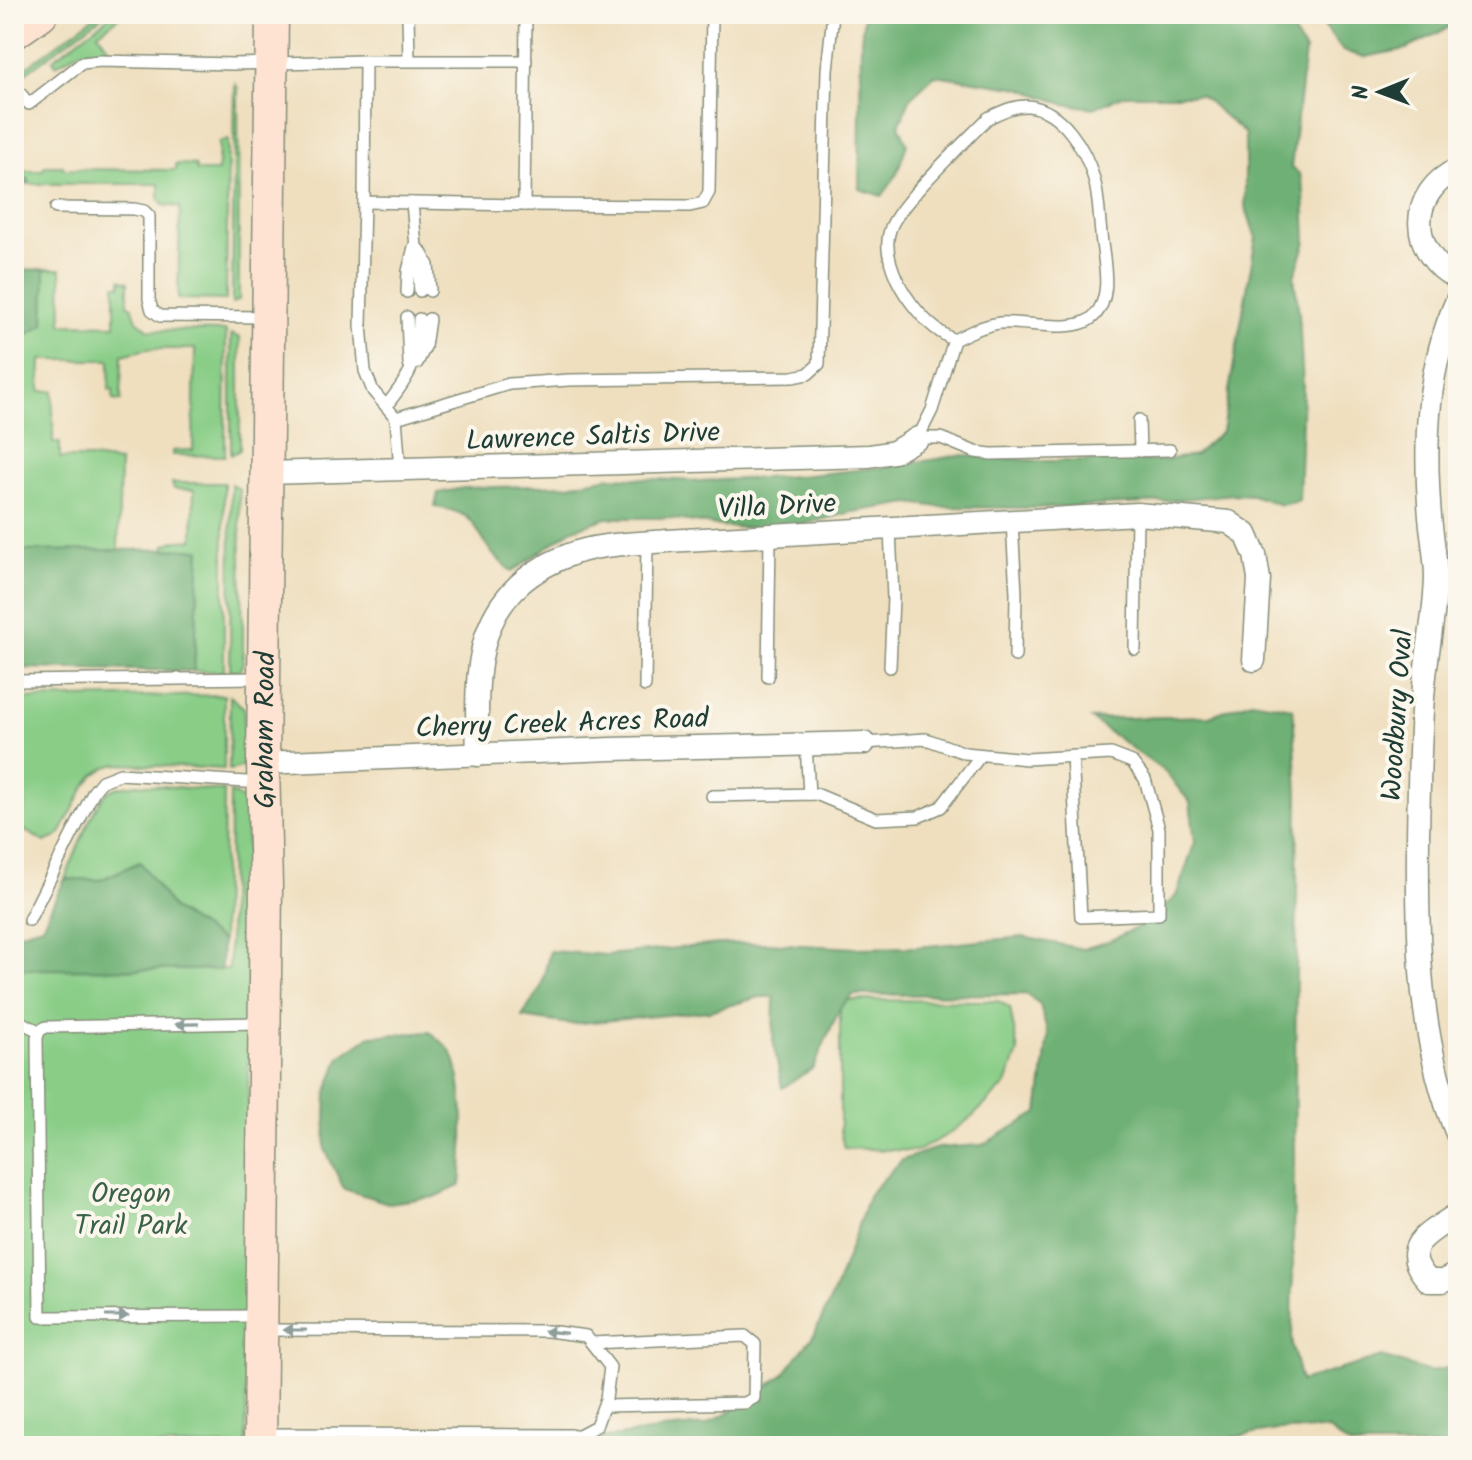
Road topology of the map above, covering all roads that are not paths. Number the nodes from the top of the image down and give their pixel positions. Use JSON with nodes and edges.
{"nodes":[{"id":1,"x":41,"y":14,"type":"edge"},
{"id":2,"x":272,"y":14,"type":"edge"},
{"id":3,"x":408,"y":14,"type":"edge"},
{"id":4,"x":526,"y":14,"type":"edge"},
{"id":5,"x":712,"y":14,"type":"edge"},
{"id":6,"x":833,"y":14,"type":"edge"},
{"id":7,"x":14,"y":33,"type":"edge"},
{"id":8,"x":409,"y":60,"type":"junction"},
{"id":9,"x":365,"y":61,"type":"junction"},
{"id":10,"x":526,"y":61,"type":"junction"},
{"id":11,"x":272,"y":64,"type":"junction"},
{"id":12,"x":14,"y":86,"type":"edge"},
{"id":13,"x":1458,"y":169,"type":"edge"},
{"id":14,"x":364,"y":202,"type":"junction"},
{"id":15,"x":412,"y":203,"type":"junction"},
{"id":16,"x":524,"y":205,"type":"junction"},
{"id":17,"x":56,"y":208,"type":"dead end"},
{"id":18,"x":1458,"y":279,"type":"edge"},
{"id":19,"x":419,"y":291,"type":"dead end"},
{"id":20,"x":1458,"y":298,"type":"edge"},
{"id":21,"x":268,"y":317,"type":"junction"},
{"id":22,"x":954,"y":340,"type":"junction"},
{"id":23,"x":410,"y":377,"type":"junction"},
{"id":24,"x":386,"y":406,"type":"junction"},
{"id":25,"x":396,"y":418,"type":"junction"},
{"id":26,"x":1139,"y":420,"type":"dead end"},
{"id":27,"x":918,"y":438,"type":"junction"},
{"id":28,"x":1170,"y":450,"type":"dead end"},
{"id":29,"x":1140,"y":451,"type":"junction"},
{"id":30,"x":400,"y":470,"type":"junction"},
{"id":31,"x":266,"y":473,"type":"junction"},
{"id":32,"x":1137,"y":514,"type":"junction"},
{"id":33,"x":1012,"y":522,"type":"junction"},
{"id":34,"x":890,"y":529,"type":"junction"},
{"id":35,"x":770,"y":536,"type":"junction"},
{"id":36,"x":647,"y":543,"type":"junction"},
{"id":37,"x":1135,"y":649,"type":"dead end"},
{"id":38,"x":1015,"y":656,"type":"dead end"},
{"id":39,"x":1254,"y":660,"type":"dead end"},
{"id":40,"x":890,"y":667,"type":"dead end"},
{"id":41,"x":768,"y":677,"type":"dead end"},
{"id":42,"x":264,"y":678,"type":"junction"},
{"id":43,"x":14,"y":681,"type":"edge"},
{"id":44,"x":645,"y":686,"type":"dead end"},
{"id":45,"x":864,"y":743,"type":"joint"},
{"id":46,"x":806,"y":745,"type":"junction"},
{"id":47,"x":478,"y":755,"type":"junction"},
{"id":48,"x":981,"y":755,"type":"junction"},
{"id":49,"x":1072,"y":756,"type":"junction"},
{"id":50,"x":263,"y":773,"type":"junction"},
{"id":51,"x":809,"y":794,"type":"junction"},
{"id":52,"x":712,"y":796,"type":"dead end"},
{"id":53,"x":29,"y":920,"type":"dead end"},
{"id":54,"x":14,"y":1019,"type":"edge"},
{"id":55,"x":265,"y":1023,"type":"junction"},
{"id":56,"x":39,"y":1031,"type":"junction"},
{"id":57,"x":1458,"y":1136,"type":"edge"},
{"id":58,"x":1458,"y":1214,"type":"edge"},
{"id":59,"x":1458,"y":1273,"type":"edge"},
{"id":60,"x":262,"y":1323,"type":"junction"},
{"id":61,"x":592,"y":1343,"type":"junction"},
{"id":62,"x":604,"y":1406,"type":"junction"},
{"id":63,"x":260,"y":1440,"type":"edge"}],
"edges":[{"from":1,"to":7,"type":"main road"},
{"from":2,"to":11,"type":"main road","name":"Graham Road"},
{"from":3,"to":8,"type":"lane"},
{"from":4,"to":10,"type":"lane"},
{"from":5,"to":16,"type":"lane"},
{"from":6,"to":25,"type":"lane"},
{"from":8,"to":9,"type":"lane"},
{"from":8,"to":10,"type":"lane"},
{"from":9,"to":11,"type":"lane"},
{"from":9,"to":14,"type":"lane"},
{"from":10,"to":16,"type":"lane"},
{"from":11,"to":12,"type":"lane"},
{"from":11,"to":21,"type":"main road","name":"Graham Road"},
{"from":13,"to":18,"type":"street"},
{"from":14,"to":15,"type":"lane"},
{"from":14,"to":24,"type":"lane"},
{"from":15,"to":16,"type":"lane"},
{"from":15,"to":19,"type":"lane"},
{"from":17,"to":21,"type":"lane"},
{"from":20,"to":57,"type":"street","name":"Woodbury Oval"},
{"from":21,"to":31,"type":"main road","name":"Graham Road"},
{"from":22,"to":22,"type":"lane"},
{"from":22,"to":27,"type":"lane"},
{"from":23,"to":23,"type":"lane"},
{"from":23,"to":24,"type":"lane"},
{"from":24,"to":25,"type":"lane"},
{"from":25,"to":30,"type":"lane"},
{"from":26,"to":29,"type":"lane"},
{"from":27,"to":29,"type":"lane"},
{"from":27,"to":30,"type":"street","name":"Lawrence Saltis Drive"},
{"from":28,"to":29,"type":"lane"},
{"from":30,"to":31,"type":"street","name":"Lawrence Saltis Drive"},
{"from":31,"to":42,"type":"main road","name":"Graham Road"},
{"from":32,"to":33,"type":"street","name":"Villa Drive"},
{"from":32,"to":37,"type":"lane"},
{"from":32,"to":39,"type":"street","name":"Villa Drive"},
{"from":33,"to":34,"type":"street","name":"Villa Drive"},
{"from":33,"to":38,"type":"lane"},
{"from":34,"to":35,"type":"street","name":"Villa Drive"},
{"from":34,"to":40,"type":"lane"},
{"from":35,"to":36,"type":"street","name":"Villa Drive"},
{"from":35,"to":41,"type":"lane"},
{"from":36,"to":44,"type":"lane"},
{"from":36,"to":47,"type":"street","name":"Villa Drive"},
{"from":42,"to":43,"type":"lane"},
{"from":42,"to":50,"type":"main road","name":"Graham Road"},
{"from":45,"to":46,"type":"street","name":"Cherry Creek Acres Road"},
{"from":45,"to":48,"type":"lane"},
{"from":46,"to":47,"type":"street","name":"Cherry Creek Acres Road"},
{"from":46,"to":51,"type":"lane"},
{"from":47,"to":50,"type":"street","name":"Cherry Creek Acres Road"},
{"from":48,"to":49,"type":"lane"},
{"from":48,"to":51,"type":"lane"},
{"from":49,"to":49,"type":"lane"},
{"from":50,"to":53,"type":"lane"},
{"from":50,"to":55,"type":"main road","name":"Graham Road"},
{"from":51,"to":52,"type":"lane"},
{"from":54,"to":56,"type":"lane"},
{"from":55,"to":56,"type":"lane","one_way":true},
{"from":55,"to":60,"type":"main road","name":"Graham Road"},
{"from":56,"to":60,"type":"lane","one_way":true},
{"from":58,"to":59,"type":"street"},
{"from":61,"to":60,"type":"lane","one_way":true},
{"from":60,"to":63,"type":"main road","name":"Graham Road"},
{"from":61,"to":62,"type":"lane"},
{"from":61,"to":62,"type":"lane"},
{"from":62,"to":63,"type":"lane"}]}
